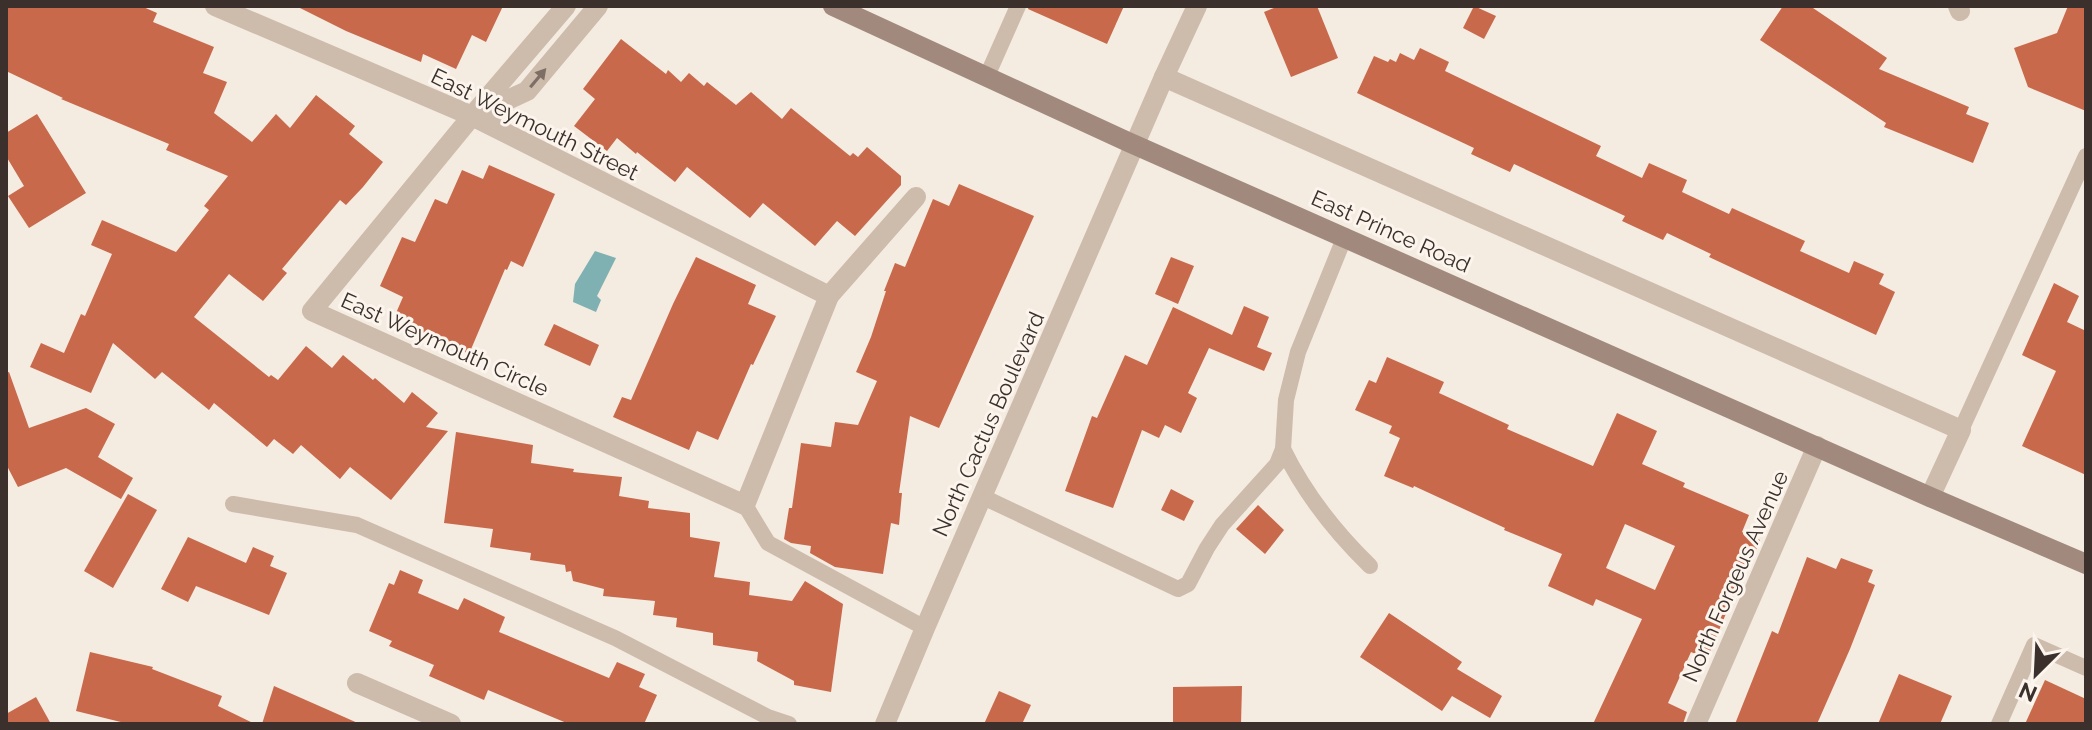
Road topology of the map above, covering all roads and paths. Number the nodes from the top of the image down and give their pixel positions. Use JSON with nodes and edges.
{"nodes":[{"id":1,"x":215,"y":6,"type":"edge"},
{"id":2,"x":566,"y":6,"type":"edge"},
{"id":3,"x":598,"y":6,"type":"edge"},
{"id":4,"x":833,"y":6,"type":"edge"},
{"id":5,"x":1018,"y":6,"type":"edge"},
{"id":6,"x":1197,"y":6,"type":"edge"},
{"id":7,"x":987,"y":76,"type":"junction"},
{"id":8,"x":1164,"y":77,"type":"junction"},
{"id":9,"x":472,"y":116,"type":"junction"},
{"id":10,"x":1136,"y":144,"type":"junction"},
{"id":11,"x":2086,"y":156,"type":"edge"},
{"id":12,"x":916,"y":197,"type":"dead end"},
{"id":13,"x":1345,"y":236,"type":"junction"},
{"id":14,"x":829,"y":296,"type":"junction"},
{"id":15,"x":1961,"y":430,"type":"junction"},
{"id":16,"x":1817,"y":446,"type":"junction"},
{"id":17,"x":1283,"y":449,"type":"junction"},
{"id":18,"x":983,"y":497,"type":"junction"},
{"id":19,"x":1930,"y":497,"type":"junction"},
{"id":20,"x":233,"y":504,"type":"dead end"},
{"id":21,"x":745,"y":505,"type":"junction"},
{"id":22,"x":2086,"y":564,"type":"edge"},
{"id":23,"x":1370,"y":566,"type":"dead end"},
{"id":24,"x":925,"y":628,"type":"junction"},
{"id":25,"x":2086,"y":668,"type":"edge"},
{"id":26,"x":357,"y":683,"type":"dead end"},
{"id":27,"x":451,"y":724,"type":"edge"},
{"id":28,"x":789,"y":724,"type":"edge"},
{"id":29,"x":885,"y":724,"type":"edge"},
{"id":30,"x":1696,"y":724,"type":"edge"},
{"id":31,"x":1999,"y":724,"type":"edge"}],
"edges":[{"from":1,"to":9,"type":"street","name":"East Weymouth Street"},
{"from":2,"to":9,"type":"street","name":"East Weymouth Circle"},
{"from":9,"to":3,"type":"street","one_way":true},
{"from":4,"to":7,"type":"main road","name":"East Prince Road"},
{"from":5,"to":7,"type":"lane"},
{"from":6,"to":8,"type":"street","name":"North Cactus Boulevard"},
{"from":7,"to":10,"type":"main road","name":"East Prince Road"},
{"from":8,"to":10,"type":"street","name":"North Cactus Boulevard"},
{"from":8,"to":15,"type":"street"},
{"from":9,"to":14,"type":"street","name":"East Weymouth Street"},
{"from":9,"to":21,"type":"street","name":"East Weymouth Circle"},
{"from":10,"to":13,"type":"main road","name":"East Prince Road"},
{"from":10,"to":18,"type":"street","name":"North Cactus Boulevard"},
{"from":11,"to":15,"type":"lane"},
{"from":12,"to":14,"type":"street"},
{"from":13,"to":16,"type":"main road","name":"East Prince Road"},
{"from":13,"to":17,"type":"lane"},
{"from":14,"to":21,"type":"street"},
{"from":15,"to":19,"type":"street"},
{"from":16,"to":19,"type":"main road","name":"East Prince Road"},
{"from":16,"to":30,"type":"street","name":"North Forgeus Avenue"},
{"from":17,"to":18,"type":"lane"},
{"from":17,"to":23,"type":"lane"},
{"from":18,"to":24,"type":"street","name":"North Cactus Boulevard"},
{"from":19,"to":22,"type":"main road","name":"East Prince Road"},
{"from":20,"to":28,"type":"lane"},
{"from":21,"to":24,"type":"lane"},
{"from":24,"to":29,"type":"street","name":"North Cactus Boulevard"},
{"from":25,"to":31,"type":"lane"},
{"from":26,"to":27,"type":"street"}]}
